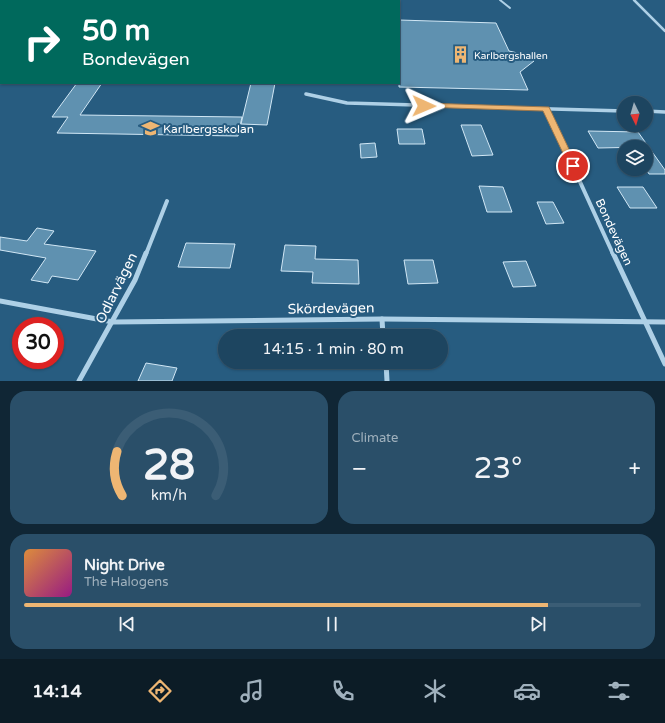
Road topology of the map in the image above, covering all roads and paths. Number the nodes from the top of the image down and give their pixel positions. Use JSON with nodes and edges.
{"nodes":[{"id":1,"x":500,"y":0,"type":"edge"},
{"id":2,"x":634,"y":0,"type":"edge"},
{"id":3,"x":510,"y":8,"type":"dead end"},
{"id":4,"x":665,"y":31,"type":"edge"},
{"id":5,"x":306,"y":94,"type":"dead end"},
{"id":6,"x":546,"y":109,"type":"junction"},
{"id":7,"x":617,"y":111,"type":"edge"},
{"id":8,"x":653,"y":111,"type":"edge"},
{"id":9,"x":665,"y":112,"type":"edge"},
{"id":10,"x":167,"y":201,"type":"dead end"},
{"id":11,"x":0,"y":301,"type":"edge"},
{"id":12,"x":382,"y":319,"type":"junction"},
{"id":13,"x":113,"y":322,"type":"junction"},
{"id":14,"x":645,"y":322,"type":"junction"},
{"id":15,"x":665,"y":322,"type":"edge"},
{"id":16,"x":383,"y":329,"type":"edge"},
{"id":17,"x":665,"y":364,"type":"edge"},
{"id":18,"x":386,"y":369,"type":"edge"},
{"id":19,"x":79,"y":381,"type":"edge"},
{"id":20,"x":387,"y":381,"type":"edge"}],
"edges":[{"from":1,"to":3,"type":"lane"},
{"from":2,"to":4,"type":"street"},
{"from":5,"to":6,"type":"street"},
{"from":6,"to":7,"type":"street"},
{"from":6,"to":14,"type":"street","name":"Bondevägen"},
{"from":8,"to":9,"type":"street"},
{"from":10,"to":13,"type":"street","name":"Odlarvägen"},
{"from":11,"to":13,"type":"street","name":"Skördevägen"},
{"from":12,"to":13,"type":"street","name":"Skördevägen"},
{"from":12,"to":14,"type":"street","name":"Skördevägen"},
{"from":12,"to":16,"type":"street"},
{"from":13,"to":19,"type":"street","name":"Odlarvägen"},
{"from":14,"to":15,"type":"street","name":"Skördevägen"},
{"from":14,"to":17,"type":"street","name":"Bondevägen"},
{"from":18,"to":20,"type":"street"}]}
